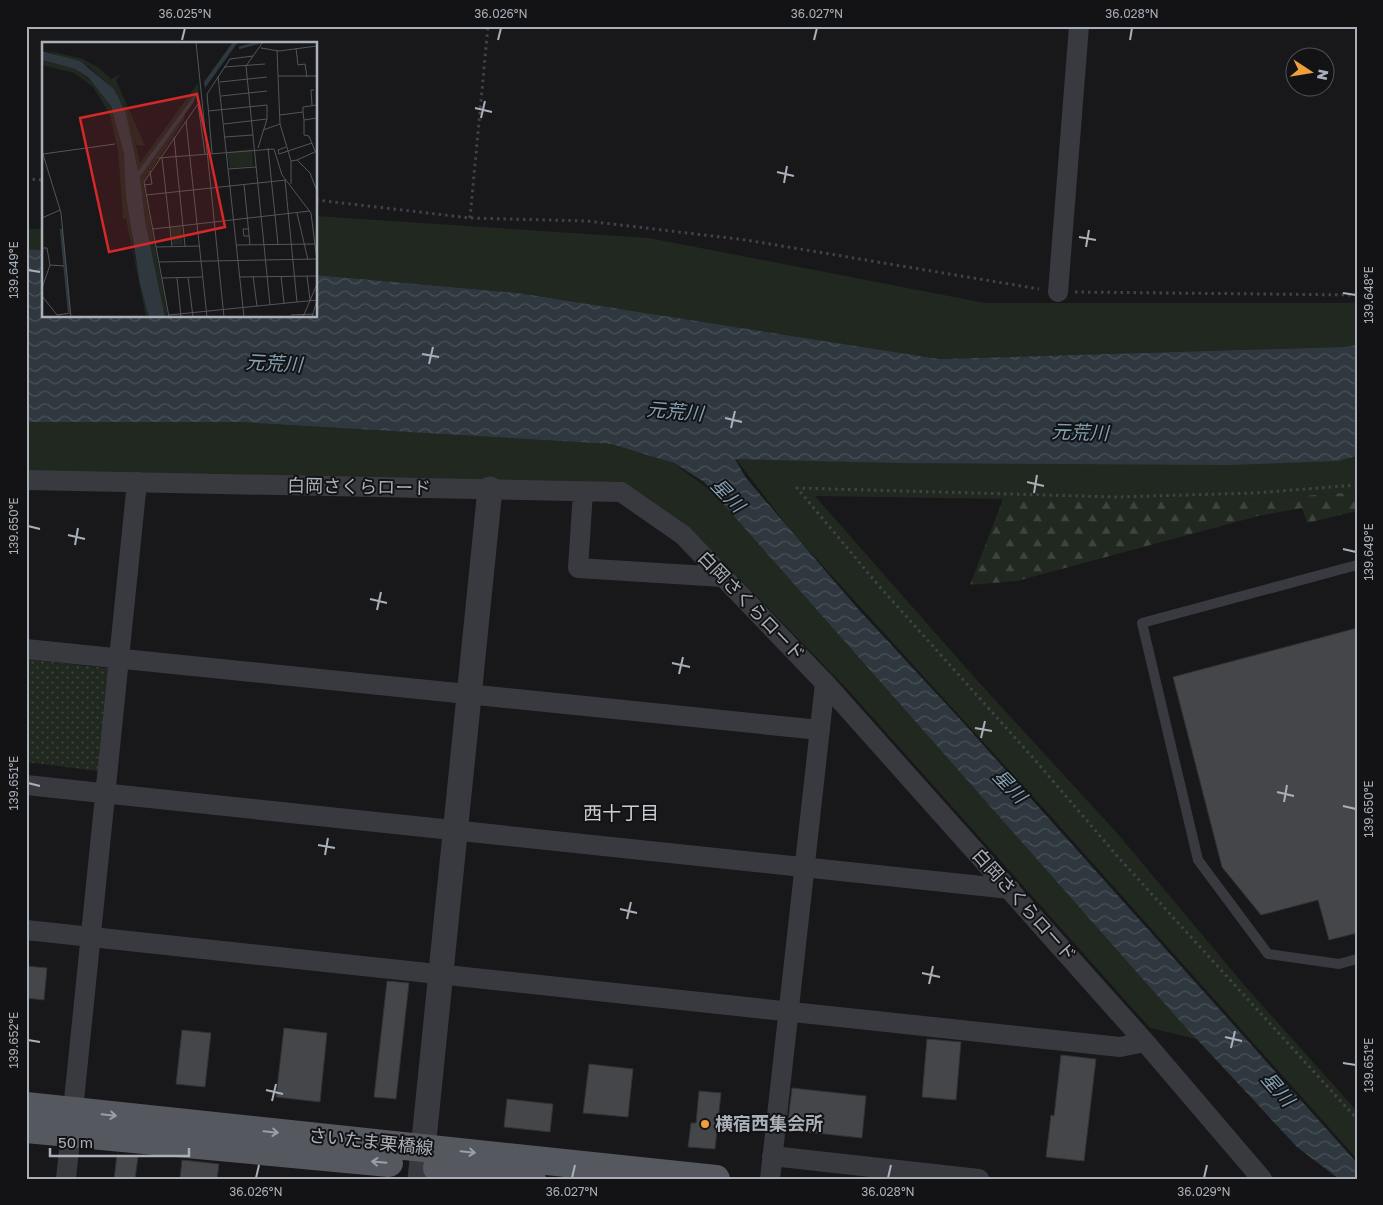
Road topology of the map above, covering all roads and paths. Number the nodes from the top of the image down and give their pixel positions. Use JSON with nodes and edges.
{"nodes":[{"id":1,"x":488,"y":26,"type":"edge"},
{"id":2,"x":1079,"y":26,"type":"edge"},
{"id":3,"x":26,"y":179,"type":"edge"},
{"id":4,"x":42,"y":180,"type":"edge"},
{"id":5,"x":318,"y":200,"type":"edge"},
{"id":6,"x":470,"y":218,"type":"junction"},
{"id":7,"x":1058,"y":292,"type":"junction"},
{"id":8,"x":1357,"y":296,"type":"edge"},
{"id":9,"x":26,"y":480,"type":"edge"},
{"id":10,"x":137,"y":482,"type":"junction"},
{"id":11,"x":1357,"y":485,"type":"edge"},
{"id":12,"x":490,"y":490,"type":"junction"},
{"id":13,"x":583,"y":492,"type":"junction"},
{"id":14,"x":1357,"y":565,"type":"edge"},
{"id":15,"x":723,"y":577,"type":"junction"},
{"id":16,"x":26,"y":649,"type":"edge"},
{"id":17,"x":119,"y":659,"type":"junction"},
{"id":18,"x":825,"y":683,"type":"junction"},
{"id":19,"x":470,"y":694,"type":"junction"},
{"id":20,"x":820,"y":730,"type":"junction"},
{"id":21,"x":26,"y":785,"type":"edge"},
{"id":22,"x":106,"y":793,"type":"junction"},
{"id":23,"x":456,"y":831,"type":"junction"},
{"id":24,"x":804,"y":868,"type":"junction"},
{"id":25,"x":1010,"y":890,"type":"junction"},
{"id":26,"x":26,"y":930,"type":"edge"},
{"id":27,"x":91,"y":936,"type":"junction"},
{"id":28,"x":1357,"y":959,"type":"edge"},
{"id":29,"x":440,"y":975,"type":"junction"},
{"id":30,"x":789,"y":1011,"type":"junction"},
{"id":31,"x":1145,"y":1042,"type":"junction"},
{"id":32,"x":26,"y":1106,"type":"edge"},
{"id":33,"x":1357,"y":1119,"type":"edge"},
{"id":34,"x":72,"y":1122,"type":"junction"},
{"id":35,"x":26,"y":1128,"type":"edge"},
{"id":36,"x":772,"y":1156,"type":"junction"},
{"id":37,"x":422,"y":1164,"type":"edge"},
{"id":38,"x":66,"y":1179,"type":"edge"},
{"id":39,"x":532,"y":1179,"type":"edge"},
{"id":40,"x":716,"y":1179,"type":"edge"},
{"id":41,"x":770,"y":1179,"type":"edge"},
{"id":42,"x":979,"y":1179,"type":"edge"},
{"id":43,"x":1262,"y":1179,"type":"edge"}],
"edges":[{"from":1,"to":6,"type":"path"},
{"from":2,"to":7,"type":"street"},
{"from":3,"to":4,"type":"path"},
{"from":5,"to":6,"type":"path"},
{"from":6,"to":7,"type":"path"},
{"from":7,"to":8,"type":"path"},
{"from":9,"to":10,"type":"street","name":"白岡さくらロード"},
{"from":10,"to":12,"type":"street","name":"白岡さくらロード"},
{"from":10,"to":17,"type":"street"},
{"from":11,"to":33,"type":"path"},
{"from":12,"to":13,"type":"street","name":"白岡さくらロード"},
{"from":12,"to":19,"type":"street"},
{"from":13,"to":15,"type":"street","name":"白岡さくらロード"},
{"from":13,"to":15,"type":"street"},
{"from":14,"to":28,"type":"lane"},
{"from":15,"to":18,"type":"street","name":"白岡さくらロード"},
{"from":16,"to":17,"type":"street"},
{"from":17,"to":19,"type":"street"},
{"from":17,"to":22,"type":"street"},
{"from":18,"to":20,"type":"street"},
{"from":18,"to":25,"type":"street","name":"白岡さくらロード"},
{"from":19,"to":20,"type":"street"},
{"from":19,"to":23,"type":"street"},
{"from":20,"to":24,"type":"street"},
{"from":21,"to":22,"type":"street"},
{"from":22,"to":23,"type":"street"},
{"from":22,"to":27,"type":"street"},
{"from":23,"to":24,"type":"street"},
{"from":23,"to":29,"type":"street"},
{"from":24,"to":25,"type":"street"},
{"from":24,"to":30,"type":"street"},
{"from":25,"to":31,"type":"street","name":"白岡さくらロード"},
{"from":26,"to":27,"type":"street"},
{"from":27,"to":29,"type":"street"},
{"from":27,"to":34,"type":"street"},
{"from":29,"to":30,"type":"street"},
{"from":29,"to":37,"type":"street"},
{"from":30,"to":31,"type":"street"},
{"from":30,"to":36,"type":"street"},
{"from":31,"to":43,"type":"street","name":"白岡さくらロード"},
{"from":32,"to":34,"type":"main road","name":"さいたま栗橋線"},
{"from":34,"to":35,"type":"main road","name":"さいたま栗橋線"},
{"from":34,"to":37,"type":"main road","name":"さいたま栗橋線"},
{"from":34,"to":38,"type":"street"},
{"from":36,"to":41,"type":"street"},
{"from":36,"to":42,"type":"street"},
{"from":37,"to":39,"type":"main road","name":"さいたま栗橋線"},
{"from":37,"to":40,"type":"main road","name":"さいたま栗橋線","one_way":true}]}
